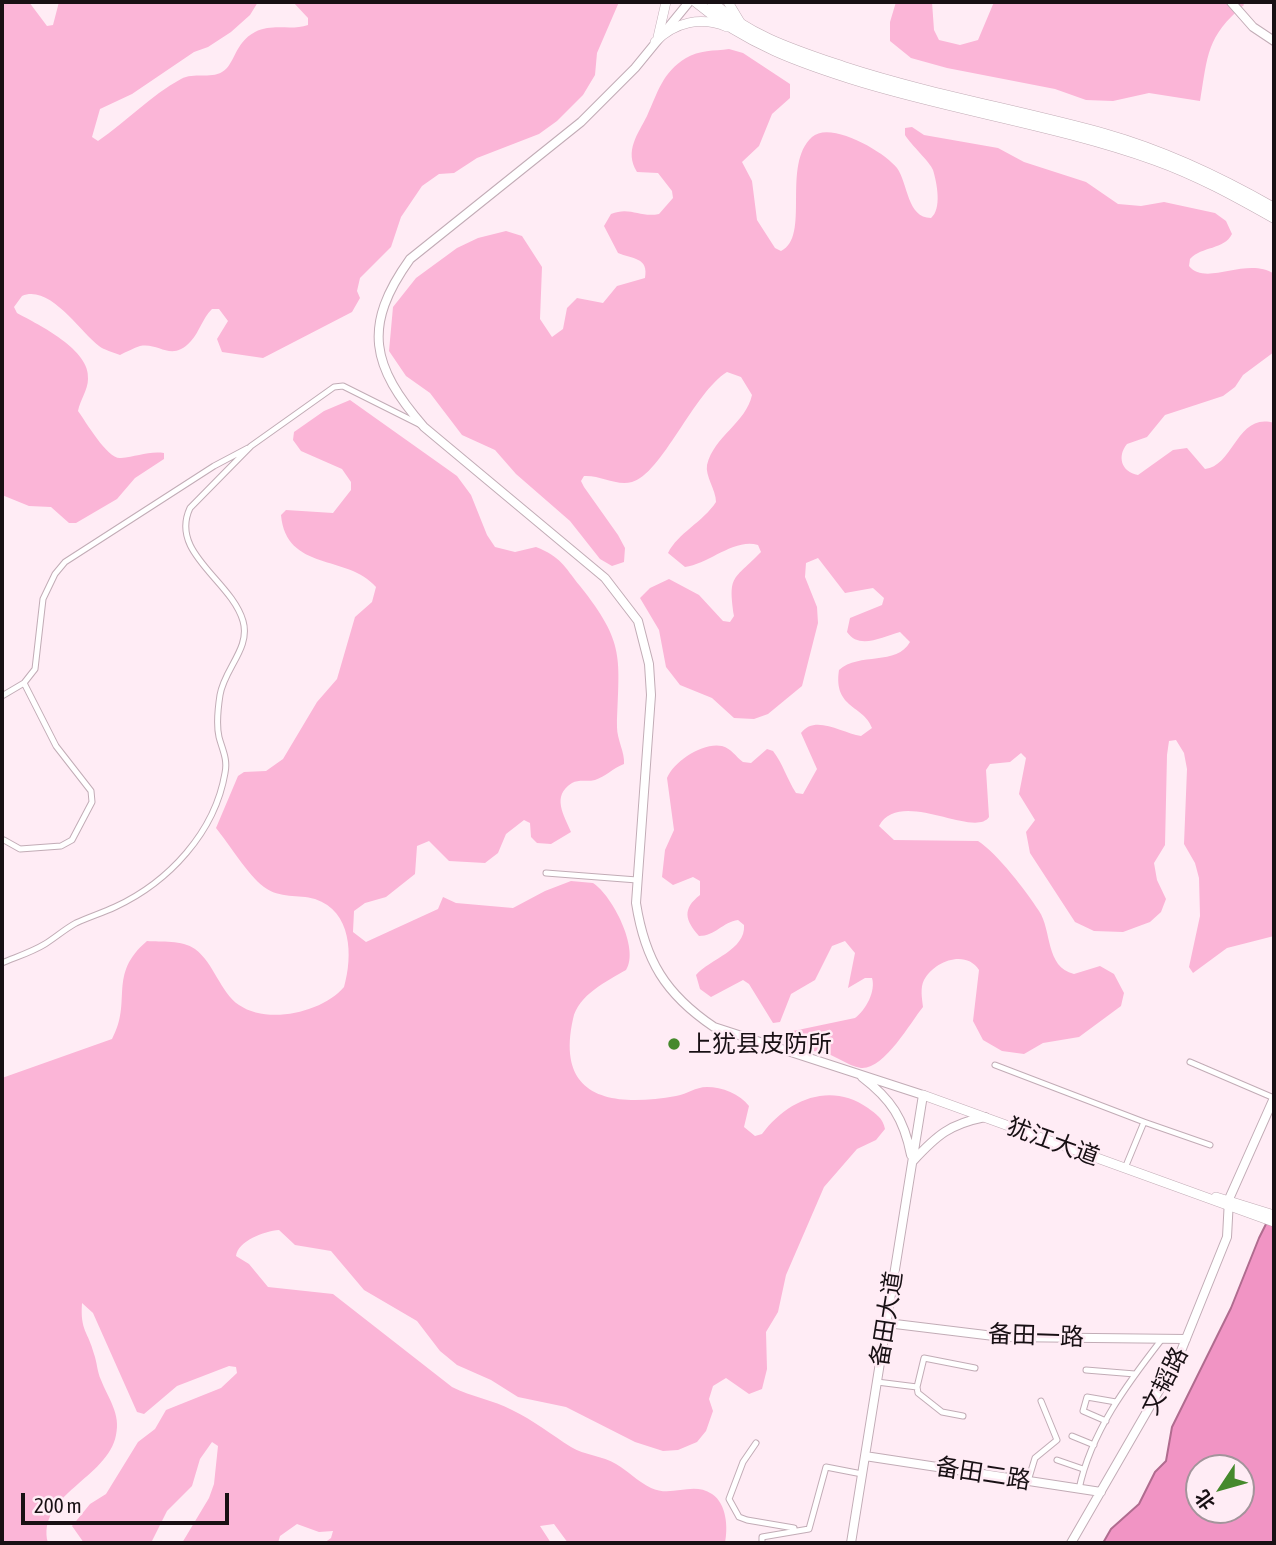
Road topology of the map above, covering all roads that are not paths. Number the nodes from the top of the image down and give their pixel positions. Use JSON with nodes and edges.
{"nodes":[{"id":1,"x":666,"y":2,"type":"edge"},
{"id":2,"x":689,"y":2,"type":"edge"},
{"id":3,"x":696,"y":2,"type":"edge"},
{"id":4,"x":712,"y":2,"type":"edge"},
{"id":5,"x":728,"y":2,"type":"edge"},
{"id":6,"x":1231,"y":2,"type":"edge"},
{"id":7,"x":730,"y":29,"type":"junction"},
{"id":8,"x":750,"y":30,"type":"junction"},
{"id":9,"x":1274,"y":41,"type":"edge"},
{"id":10,"x":655,"y":42,"type":"junction"},
{"id":11,"x":1274,"y":208,"type":"edge"},
{"id":12,"x":1274,"y":218,"type":"edge"},
{"id":13,"x":424,"y":426,"type":"junction"},
{"id":14,"x":251,"y":446,"type":"junction"},
{"id":15,"x":24,"y":683,"type":"junction"},
{"id":16,"x":2,"y":696,"type":"edge"},
{"id":17,"x":4,"y":839,"type":"dead end"},
{"id":18,"x":546,"y":873,"type":"dead end"},
{"id":19,"x":637,"y":880,"type":"junction"},
{"id":20,"x":2,"y":963,"type":"edge"},
{"id":21,"x":1190,"y":1062,"type":"dead end"},
{"id":22,"x":995,"y":1065,"type":"dead end"},
{"id":23,"x":857,"y":1073,"type":"junction"},
{"id":24,"x":923,"y":1095,"type":"junction"},
{"id":25,"x":1274,"y":1098,"type":"edge"},
{"id":26,"x":985,"y":1117,"type":"junction"},
{"id":27,"x":1144,"y":1122,"type":"junction"},
{"id":28,"x":1210,"y":1144,"type":"dead end"},
{"id":29,"x":913,"y":1161,"type":"junction"},
{"id":30,"x":1125,"y":1168,"type":"junction"},
{"id":31,"x":1228,"y":1203,"type":"junction"},
{"id":32,"x":1248,"y":1210,"type":"junction"},
{"id":33,"x":1274,"y":1215,"type":"edge"},
{"id":34,"x":1274,"y":1222,"type":"edge"},
{"id":35,"x":887,"y":1323,"type":"junction"},
{"id":36,"x":1162,"y":1339,"type":"junction"},
{"id":37,"x":1186,"y":1339,"type":"junction"},
{"id":38,"x":975,"y":1368,"type":"dead end"},
{"id":39,"x":1086,"y":1370,"type":"dead end"},
{"id":40,"x":1135,"y":1374,"type":"junction"},
{"id":41,"x":877,"y":1382,"type":"junction"},
{"id":42,"x":917,"y":1387,"type":"junction"},
{"id":43,"x":1041,"y":1401,"type":"dead end"},
{"id":44,"x":1116,"y":1402,"type":"junction"},
{"id":45,"x":963,"y":1416,"type":"dead end"},
{"id":46,"x":1105,"y":1421,"type":"junction"},
{"id":47,"x":1072,"y":1436,"type":"dead end"},
{"id":48,"x":756,"y":1443,"type":"dead end"},
{"id":49,"x":1094,"y":1445,"type":"junction"},
{"id":50,"x":865,"y":1456,"type":"junction"},
{"id":51,"x":1057,"y":1460,"type":"dead end"},
{"id":52,"x":1083,"y":1469,"type":"junction"},
{"id":53,"x":862,"y":1474,"type":"junction"},
{"id":54,"x":1028,"y":1481,"type":"junction"},
{"id":55,"x":1079,"y":1489,"type":"junction"},
{"id":56,"x":1101,"y":1492,"type":"junction"},
{"id":57,"x":804,"y":1529,"type":"junction"},
{"id":58,"x":762,"y":1543,"type":"edge"},
{"id":59,"x":851,"y":1543,"type":"edge"},
{"id":60,"x":1071,"y":1543,"type":"edge"}],
"edges":[{"from":1,"to":10,"type":"main road"},
{"from":2,"to":10,"type":"main road"},
{"from":3,"to":7,"type":"highway"},
{"from":4,"to":8,"type":"highway"},
{"from":5,"to":8,"type":"main road"},
{"from":6,"to":9,"type":"main road"},
{"from":7,"to":10,"type":"main road"},
{"from":7,"to":12,"type":"highway"},
{"from":8,"to":11,"type":"highway"},
{"from":10,"to":13,"type":"main road"},
{"from":13,"to":14,"type":"street"},
{"from":13,"to":19,"type":"main road"},
{"from":14,"to":15,"type":"street"},
{"from":14,"to":20,"type":"street"},
{"from":15,"to":16,"type":"street"},
{"from":15,"to":17,"type":"street"},
{"from":18,"to":19,"type":"street"},
{"from":19,"to":23,"type":"main road"},
{"from":21,"to":25,"type":"street"},
{"from":22,"to":27,"type":"street"},
{"from":23,"to":24,"type":"main road"},
{"from":23,"to":29,"type":"main road"},
{"from":24,"to":26,"type":"main road","name":"犹江大道"},
{"from":24,"to":29,"type":"main road","name":"备田大道"},
{"from":25,"to":31,"type":"main road","name":"文韬路"},
{"from":26,"to":29,"type":"main road"},
{"from":26,"to":30,"type":"main road","name":"犹江大道"},
{"from":27,"to":28,"type":"street"},
{"from":27,"to":30,"type":"street"},
{"from":29,"to":35,"type":"main road","name":"备田大道"},
{"from":30,"to":31,"type":"main road","name":"犹江大道"},
{"from":31,"to":32,"type":"main road","name":"犹江大道"},
{"from":31,"to":37,"type":"main road","name":"文韬路"},
{"from":32,"to":33,"type":"main road"},
{"from":32,"to":34,"type":"main road"},
{"from":35,"to":36,"type":"main road","name":"备田一路"},
{"from":35,"to":41,"type":"main road","name":"备田大道"},
{"from":36,"to":37,"type":"main road","name":"备田一路"},
{"from":36,"to":40,"type":"street"},
{"from":37,"to":56,"type":"main road","name":"文韬路"},
{"from":38,"to":42,"type":"street"},
{"from":39,"to":40,"type":"street"},
{"from":40,"to":44,"type":"street"},
{"from":41,"to":42,"type":"street"},
{"from":41,"to":50,"type":"main road","name":"备田大道"},
{"from":42,"to":45,"type":"street"},
{"from":43,"to":54,"type":"street"},
{"from":44,"to":46,"type":"street"},
{"from":44,"to":46,"type":"street"},
{"from":46,"to":49,"type":"street"},
{"from":47,"to":49,"type":"street"},
{"from":48,"to":57,"type":"street"},
{"from":49,"to":52,"type":"street"},
{"from":50,"to":53,"type":"main road","name":"备田大道"},
{"from":50,"to":54,"type":"main road","name":"备田二路"},
{"from":51,"to":52,"type":"street"},
{"from":52,"to":55,"type":"street"},
{"from":53,"to":57,"type":"street"},
{"from":53,"to":59,"type":"main road","name":"备田大道"},
{"from":54,"to":55,"type":"main road","name":"备田二路"},
{"from":55,"to":56,"type":"main road","name":"备田二路"},
{"from":56,"to":60,"type":"main road","name":"文韬路"},
{"from":57,"to":58,"type":"street"}]}
